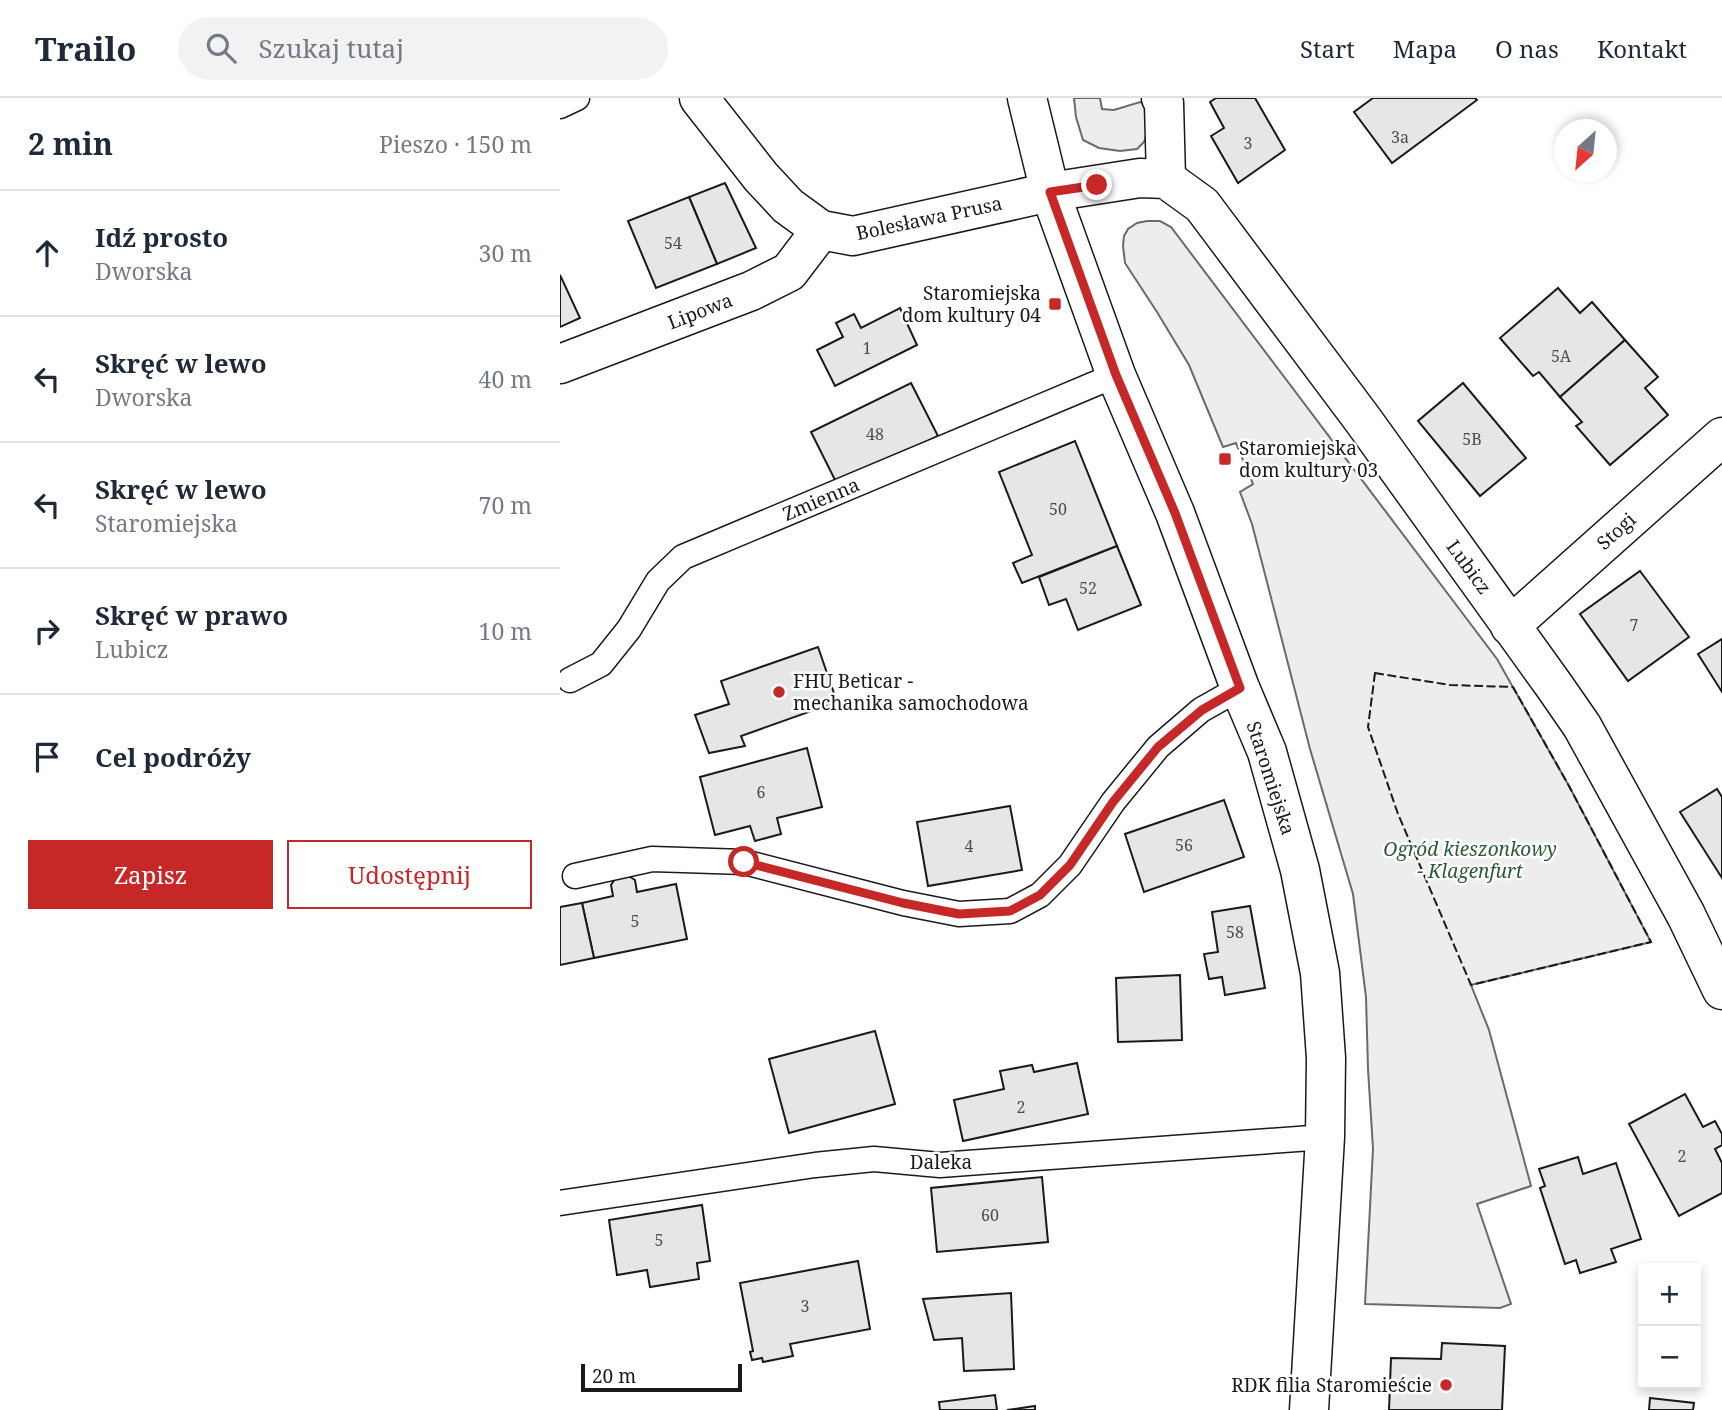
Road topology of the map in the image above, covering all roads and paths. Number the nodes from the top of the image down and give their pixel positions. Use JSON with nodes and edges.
{"nodes":[{"id":1,"x":578,"y":98,"type":"edge"},
{"id":2,"x":699,"y":98,"type":"edge"},
{"id":3,"x":1027,"y":98,"type":"edge"},
{"id":4,"x":1166,"y":100,"type":"edge"},
{"id":5,"x":560,"y":106,"type":"edge"},
{"id":6,"x":1166,"y":179,"type":"junction"},
{"id":7,"x":1050,"y":192,"type":"junction"},
{"id":8,"x":821,"y":230,"type":"junction"},
{"id":9,"x":560,"y":364,"type":"edge"},
{"id":10,"x":1116,"y":375,"type":"junction"},
{"id":11,"x":1722,"y":437,"type":"edge"},
{"id":12,"x":1510,"y":625,"type":"junction"},
{"id":13,"x":570,"y":680,"type":"dead end"},
{"id":14,"x":1240,"y":688,"type":"junction"},
{"id":15,"x":575,"y":876,"type":"dead end"},
{"id":16,"x":1722,"y":990,"type":"edge"},
{"id":17,"x":1325,"y":1137,"type":"junction"},
{"id":18,"x":560,"y":1203,"type":"edge"},
{"id":19,"x":1309,"y":1410,"type":"edge"}],
"edges":[{"from":1,"to":5,"type":"lane"},
{"from":2,"to":8,"type":"street","name":"Bolesława Prusa"},
{"from":3,"to":7,"type":"street","name":"Staromiejska"},
{"from":4,"to":6,"type":"street"},
{"from":6,"to":7,"type":"street"},
{"from":6,"to":12,"type":"street","name":"Lubicz"},
{"from":7,"to":8,"type":"street","name":"Bolesława Prusa"},
{"from":7,"to":10,"type":"street","name":"Staromiejska"},
{"from":8,"to":9,"type":"street","name":"Lipowa"},
{"from":10,"to":13,"type":"lane","name":"Zmienna"},
{"from":10,"to":14,"type":"street","name":"Staromiejska"},
{"from":11,"to":12,"type":"street","name":"Stogi"},
{"from":12,"to":16,"type":"street","name":"Lubicz"},
{"from":14,"to":15,"type":"lane"},
{"from":14,"to":17,"type":"street","name":"Staromiejska"},
{"from":17,"to":18,"type":"lane","name":"Daleka"},
{"from":17,"to":19,"type":"street","name":"Staromiejska"}]}
